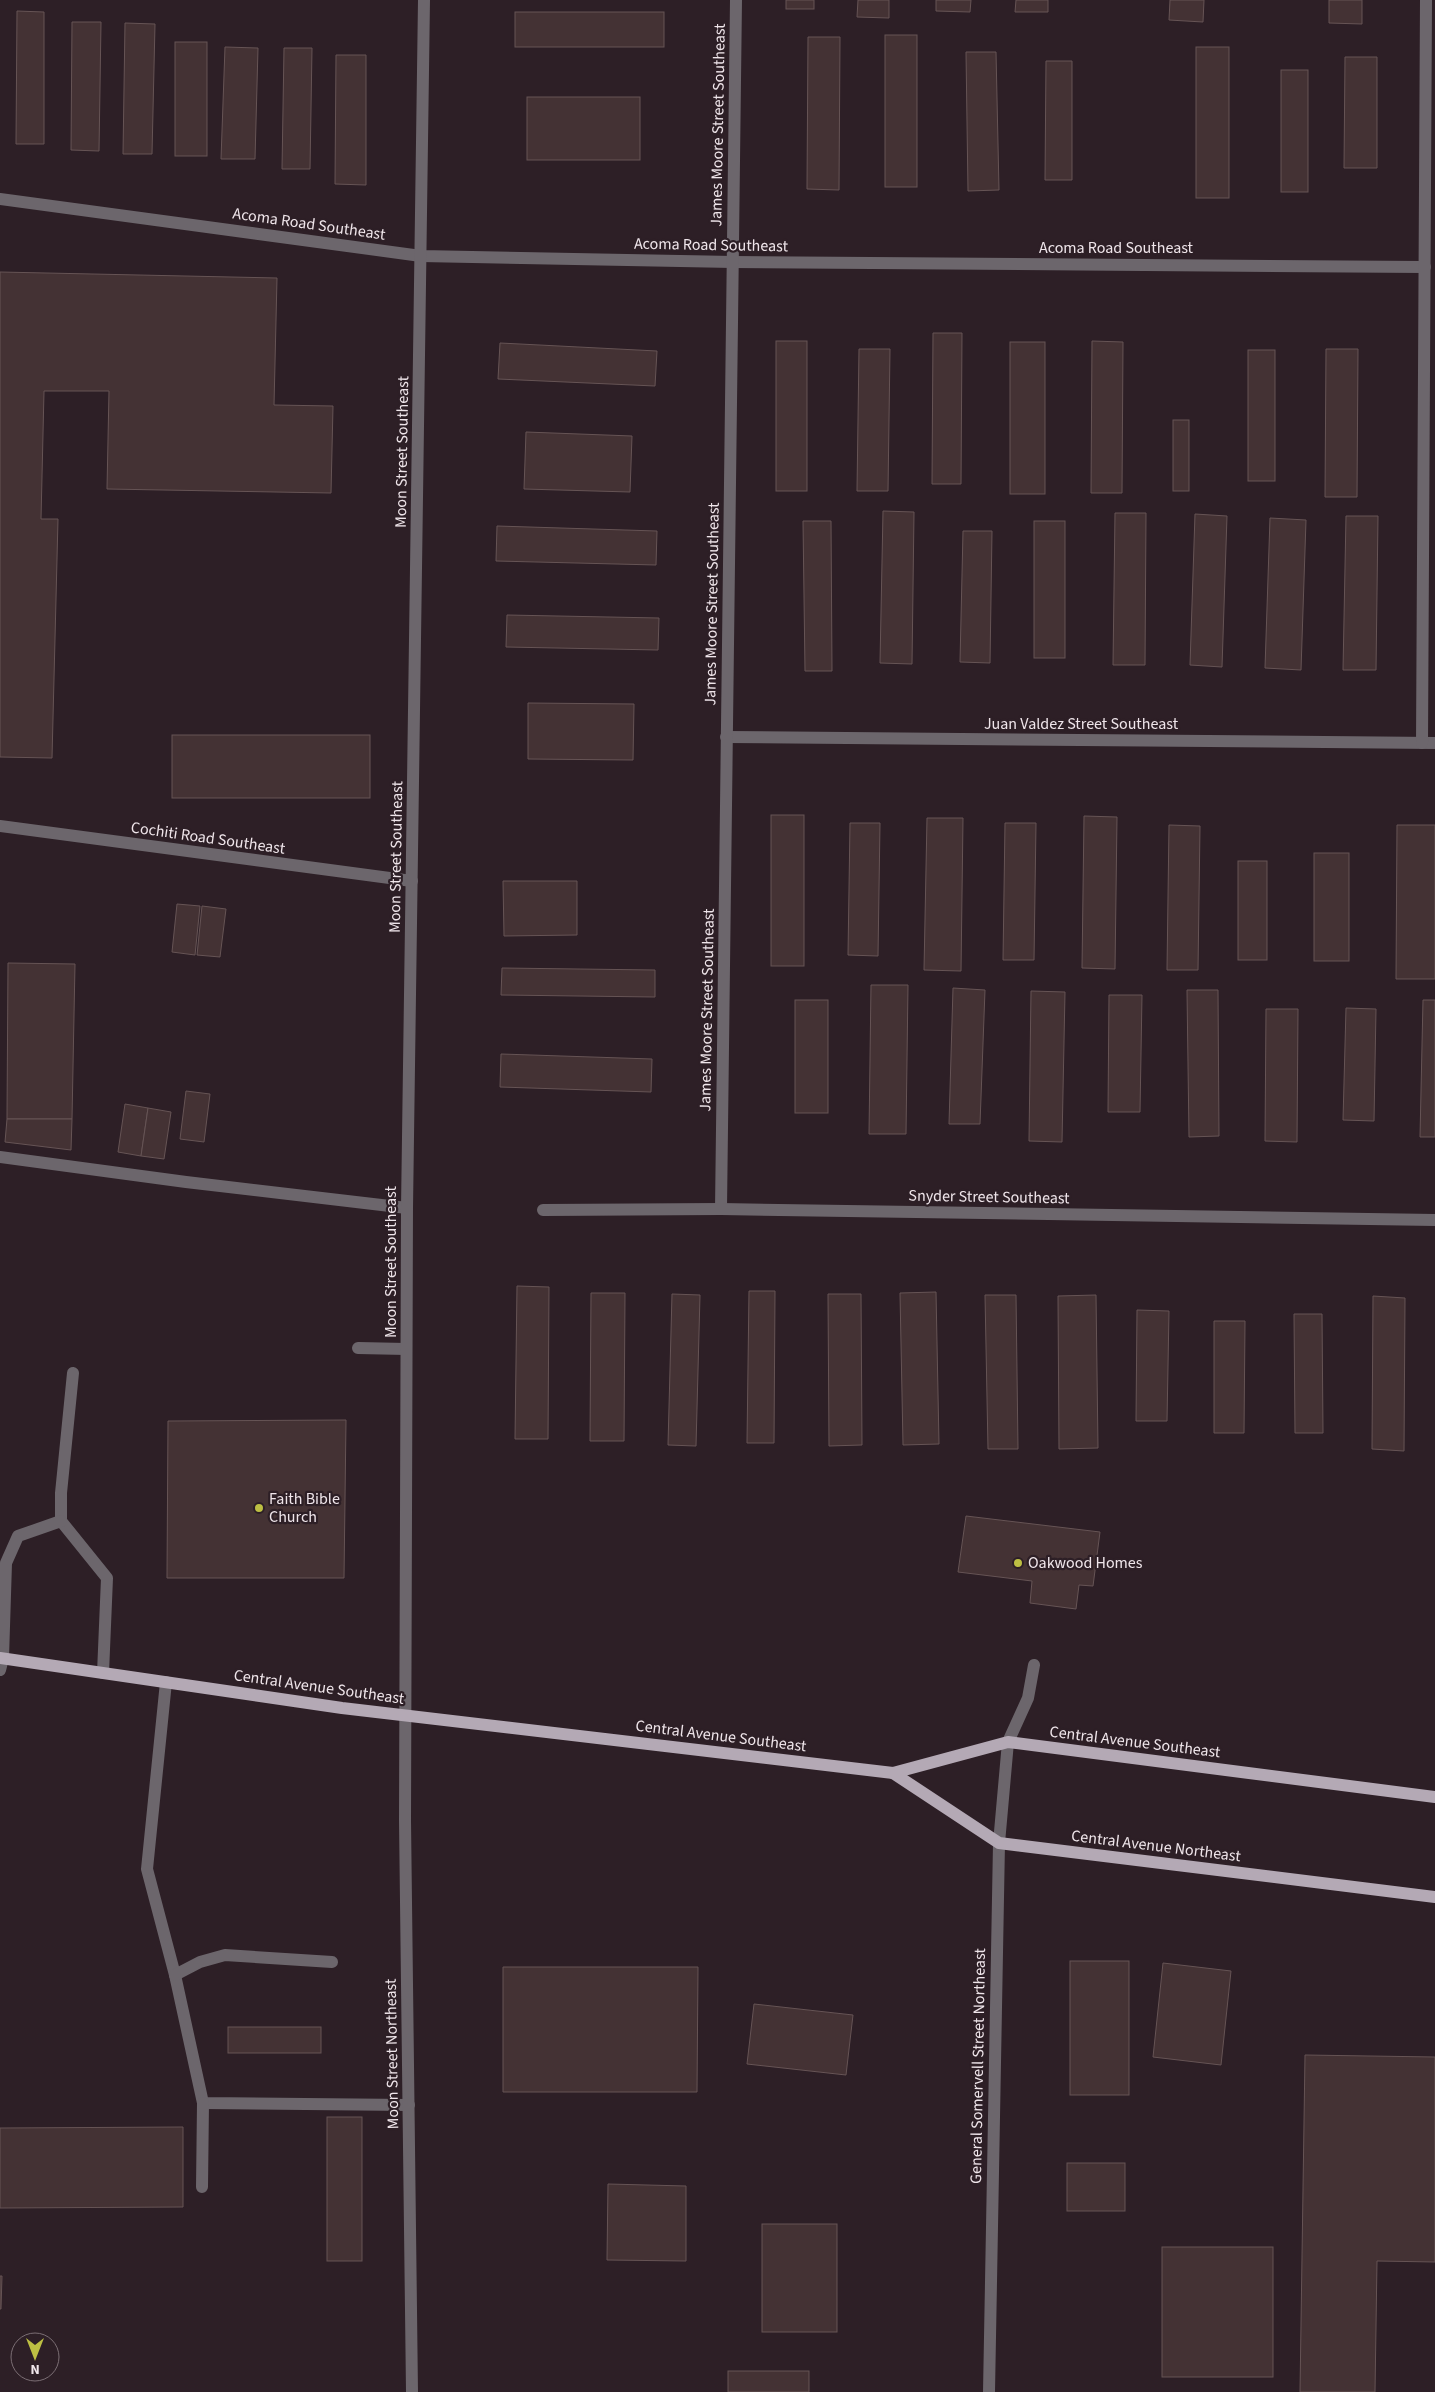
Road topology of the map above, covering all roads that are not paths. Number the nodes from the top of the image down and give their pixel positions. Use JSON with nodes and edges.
{"nodes":[{"id":1,"x":424,"y":0,"type":"edge"},
{"id":2,"x":736,"y":0,"type":"edge"},
{"id":3,"x":1426,"y":0,"type":"edge"},
{"id":4,"x":0,"y":200,"type":"edge"},
{"id":5,"x":421,"y":256,"type":"junction"},
{"id":6,"x":733,"y":262,"type":"junction"},
{"id":7,"x":1425,"y":266,"type":"junction"},
{"id":8,"x":726,"y":737,"type":"junction"},
{"id":9,"x":1428,"y":743,"type":"edge"},
{"id":10,"x":0,"y":826,"type":"edge"},
{"id":11,"x":412,"y":881,"type":"junction"},
{"id":12,"x":0,"y":1157,"type":"edge"},
{"id":13,"x":407,"y":1208,"type":"junction"},
{"id":14,"x":721,"y":1209,"type":"junction"},
{"id":15,"x":543,"y":1210,"type":"dead end"},
{"id":16,"x":1435,"y":1220,"type":"edge"},
{"id":17,"x":358,"y":1348,"type":"dead end"},
{"id":18,"x":406,"y":1349,"type":"junction"},
{"id":19,"x":73,"y":1373,"type":"dead end"},
{"id":20,"x":61,"y":1520,"type":"junction"},
{"id":21,"x":1,"y":1662,"type":"edge"},
{"id":22,"x":1034,"y":1666,"type":"dead end"},
{"id":23,"x":103,"y":1673,"type":"junction"},
{"id":24,"x":166,"y":1682,"type":"junction"},
{"id":25,"x":406,"y":1715,"type":"junction"},
{"id":26,"x":1008,"y":1742,"type":"junction"},
{"id":27,"x":893,"y":1772,"type":"junction"},
{"id":28,"x":1435,"y":1797,"type":"edge"},
{"id":29,"x":999,"y":1843,"type":"junction"},
{"id":30,"x":1435,"y":1896,"type":"edge"},
{"id":31,"x":332,"y":1962,"type":"dead end"},
{"id":32,"x":174,"y":1975,"type":"junction"},
{"id":33,"x":203,"y":2103,"type":"junction"},
{"id":34,"x":409,"y":2105,"type":"junction"},
{"id":35,"x":202,"y":2187,"type":"dead end"},
{"id":36,"x":412,"y":2392,"type":"edge"},
{"id":37,"x":989,"y":2392,"type":"edge"}],
"edges":[{"from":1,"to":5,"type":"street","name":"Moon Street Southeast"},
{"from":2,"to":6,"type":"street","name":"James Moore Street Southeast"},
{"from":3,"to":7,"type":"street"},
{"from":4,"to":5,"type":"street","name":"Acoma Road Southeast"},
{"from":5,"to":6,"type":"street","name":"Acoma Road Southeast"},
{"from":5,"to":11,"type":"street","name":"Moon Street Southeast"},
{"from":6,"to":7,"type":"street","name":"Acoma Road Southeast"},
{"from":6,"to":8,"type":"street","name":"James Moore Street Southeast"},
{"from":7,"to":9,"type":"street"},
{"from":8,"to":9,"type":"street","name":"Juan Valdez Street Southeast"},
{"from":8,"to":14,"type":"street","name":"James Moore Street Southeast"},
{"from":10,"to":11,"type":"street","name":"Cochiti Road Southeast"},
{"from":11,"to":13,"type":"street","name":"Moon Street Southeast"},
{"from":12,"to":13,"type":"street"},
{"from":13,"to":18,"type":"street","name":"Moon Street Southeast"},
{"from":14,"to":15,"type":"street","name":"Snyder Street Southeast"},
{"from":14,"to":16,"type":"street","name":"Snyder Street Southeast"},
{"from":17,"to":18,"type":"street"},
{"from":18,"to":25,"type":"street","name":"Moon Street Southeast"},
{"from":19,"to":20,"type":"street"},
{"from":20,"to":21,"type":"street"},
{"from":20,"to":23,"type":"street"},
{"from":21,"to":23,"type":"main road","name":"Central Avenue Southeast"},
{"from":22,"to":26,"type":"street","name":"General Somervell Street Northeast"},
{"from":23,"to":24,"type":"main road","name":"Central Avenue Southeast"},
{"from":24,"to":25,"type":"main road","name":"Central Avenue Southeast"},
{"from":24,"to":32,"type":"street"},
{"from":25,"to":27,"type":"main road","name":"Central Avenue Southeast"},
{"from":25,"to":34,"type":"street","name":"Moon Street Northeast"},
{"from":26,"to":27,"type":"main road","name":"Central Avenue Southeast"},
{"from":26,"to":28,"type":"main road","name":"Central Avenue Southeast"},
{"from":26,"to":29,"type":"street","name":"General Somervell Street Northeast"},
{"from":27,"to":29,"type":"main road","name":"Central Avenue Northeast"},
{"from":29,"to":30,"type":"main road","name":"Central Avenue Northeast"},
{"from":29,"to":37,"type":"street","name":"General Somervell Street Northeast"},
{"from":31,"to":32,"type":"street"},
{"from":32,"to":33,"type":"street"},
{"from":33,"to":34,"type":"street"},
{"from":33,"to":35,"type":"street"},
{"from":34,"to":36,"type":"street","name":"Moon Street Northeast"}]}
